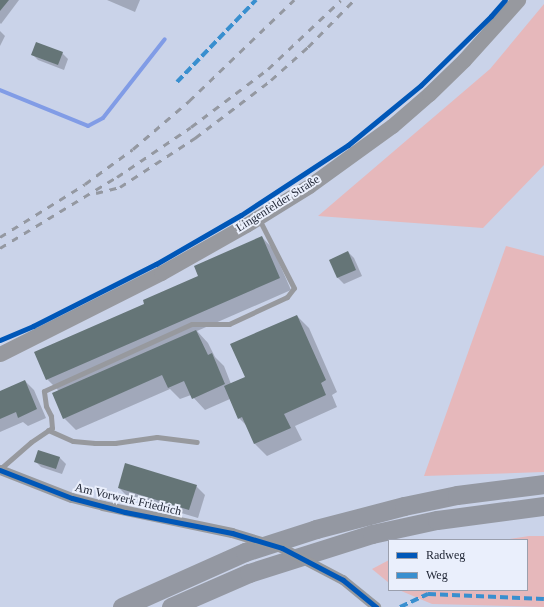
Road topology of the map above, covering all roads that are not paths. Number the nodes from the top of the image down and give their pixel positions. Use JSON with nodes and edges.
{"nodes":[{"id":1,"x":518,"y":0,"type":"edge"},
{"id":2,"x":258,"y":218,"type":"junction"},
{"id":3,"x":0,"y":354,"type":"edge"},
{"id":4,"x":48,"y":430,"type":"junction"},
{"id":5,"x":197,"y":442,"type":"dead end"},
{"id":6,"x":0,"y":469,"type":"edge"},
{"id":7,"x":544,"y":484,"type":"edge"},
{"id":8,"x":544,"y":506,"type":"edge"},
{"id":9,"x":122,"y":607,"type":"edge"},
{"id":10,"x":171,"y":607,"type":"edge"},
{"id":11,"x":376,"y":607,"type":"edge"}],
"edges":[{"from":1,"to":2,"type":"main road","name":"Lingenfelder Straße"},
{"from":2,"to":3,"type":"main road","name":"Lingenfelder Straße"},
{"from":2,"to":4,"type":"lane"},
{"from":4,"to":5,"type":"lane"},
{"from":4,"to":6,"type":"lane"},
{"from":6,"to":11,"type":"street","name":"Am Vorwerk Friedrich","bridge":true},
{"from":7,"to":9,"type":"highway"},
{"from":8,"to":10,"type":"highway"}]}
